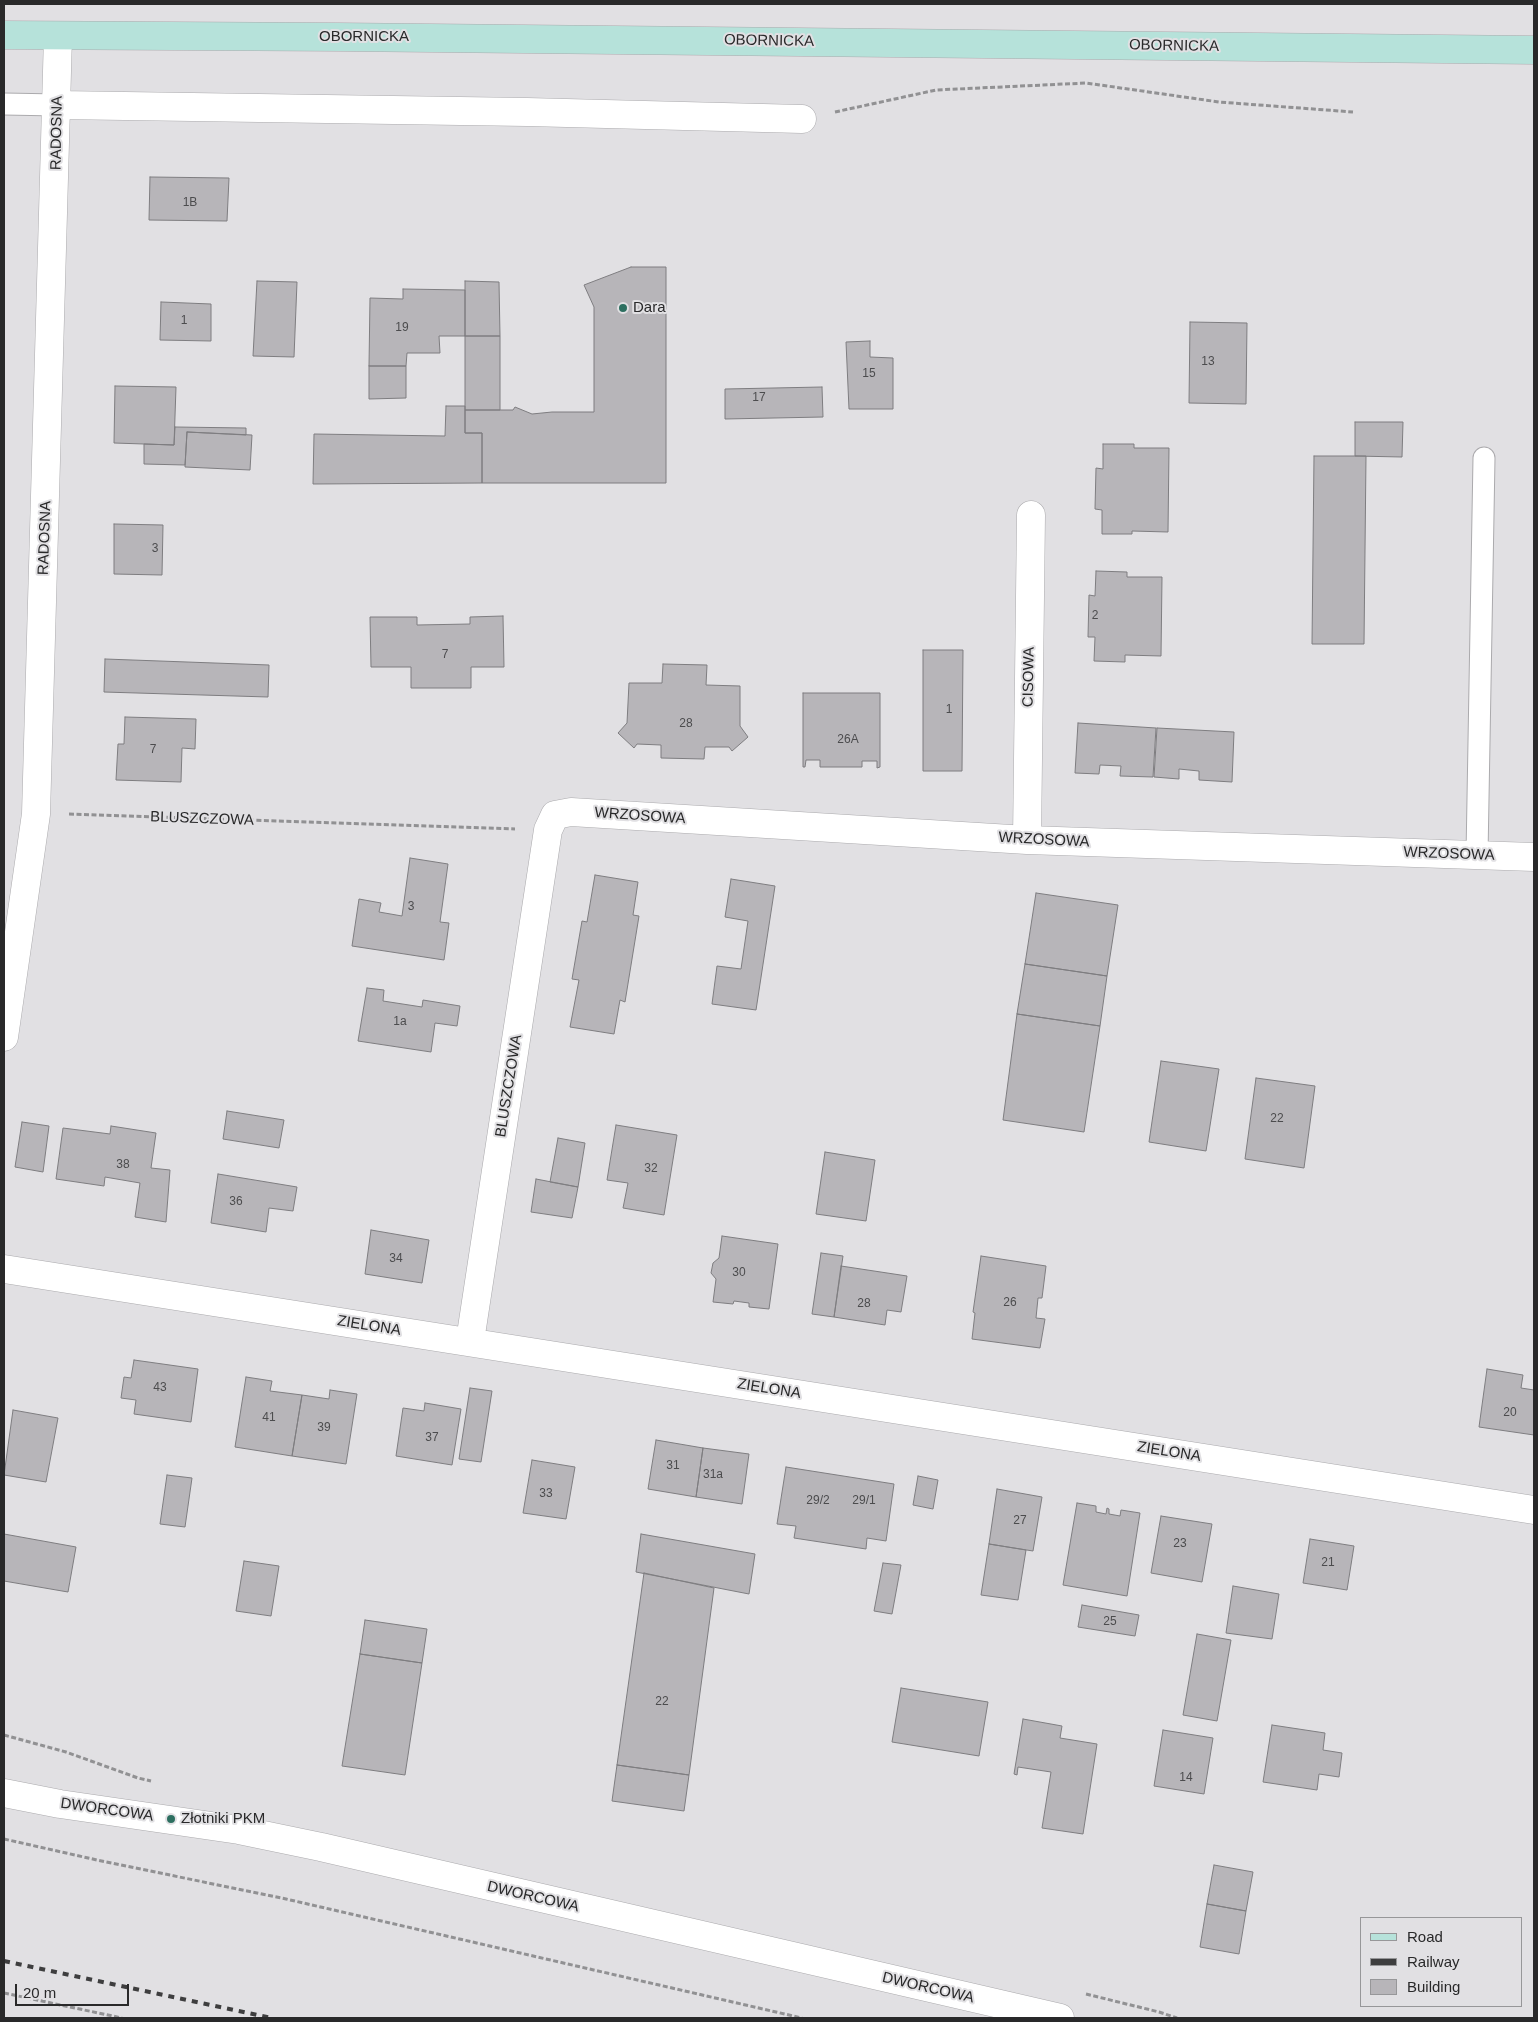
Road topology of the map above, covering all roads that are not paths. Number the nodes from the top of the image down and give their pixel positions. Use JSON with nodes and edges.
{"nodes":[{"id":1,"x":4,"y":35,"type":"edge"},
{"id":2,"x":58,"y":36,"type":"junction"},
{"id":3,"x":1534,"y":50,"type":"edge"},
{"id":4,"x":4,"y":104,"type":"edge"},
{"id":5,"x":58,"y":105,"type":"junction"},
{"id":6,"x":802,"y":119,"type":"road end"},
{"id":7,"x":1484,"y":458,"type":"dead end"},
{"id":8,"x":1031,"y":515,"type":"dead end"},
{"id":9,"x":552,"y":823,"type":"joint"},
{"id":10,"x":1027,"y":840,"type":"junction"},
{"id":11,"x":1477,"y":855,"type":"junction"},
{"id":12,"x":1534,"y":857,"type":"edge"},
{"id":13,"x":4,"y":1037,"type":"edge"},
{"id":14,"x":4,"y":1269,"type":"edge"},
{"id":15,"x":470,"y":1341,"type":"junction"},
{"id":16,"x":1534,"y":1510,"type":"edge"},
{"id":17,"x":4,"y":1793,"type":"edge"},
{"id":18,"x":1060,"y":2018,"type":"edge"}],
"edges":[{"from":1,"to":2,"type":"main road","name":"OBORNICKA"},
{"from":2,"to":3,"type":"main road","name":"OBORNICKA"},
{"from":2,"to":5,"type":"street","name":"RADOSNA"},
{"from":4,"to":5,"type":"lane"},
{"from":5,"to":6,"type":"street"},
{"from":5,"to":13,"type":"street","name":"RADOSNA"},
{"from":7,"to":11,"type":"lane"},
{"from":8,"to":10,"type":"street","name":"CISOWA"},
{"from":9,"to":10,"type":"street","name":"WRZOSOWA"},
{"from":9,"to":15,"type":"street","name":"BLUSZCZOWA"},
{"from":10,"to":11,"type":"street","name":"WRZOSOWA"},
{"from":11,"to":12,"type":"street","name":"WRZOSOWA"},
{"from":14,"to":15,"type":"street","name":"ZIELONA"},
{"from":15,"to":16,"type":"street","name":"ZIELONA"},
{"from":17,"to":18,"type":"street","name":"DWORCOWA"}]}
